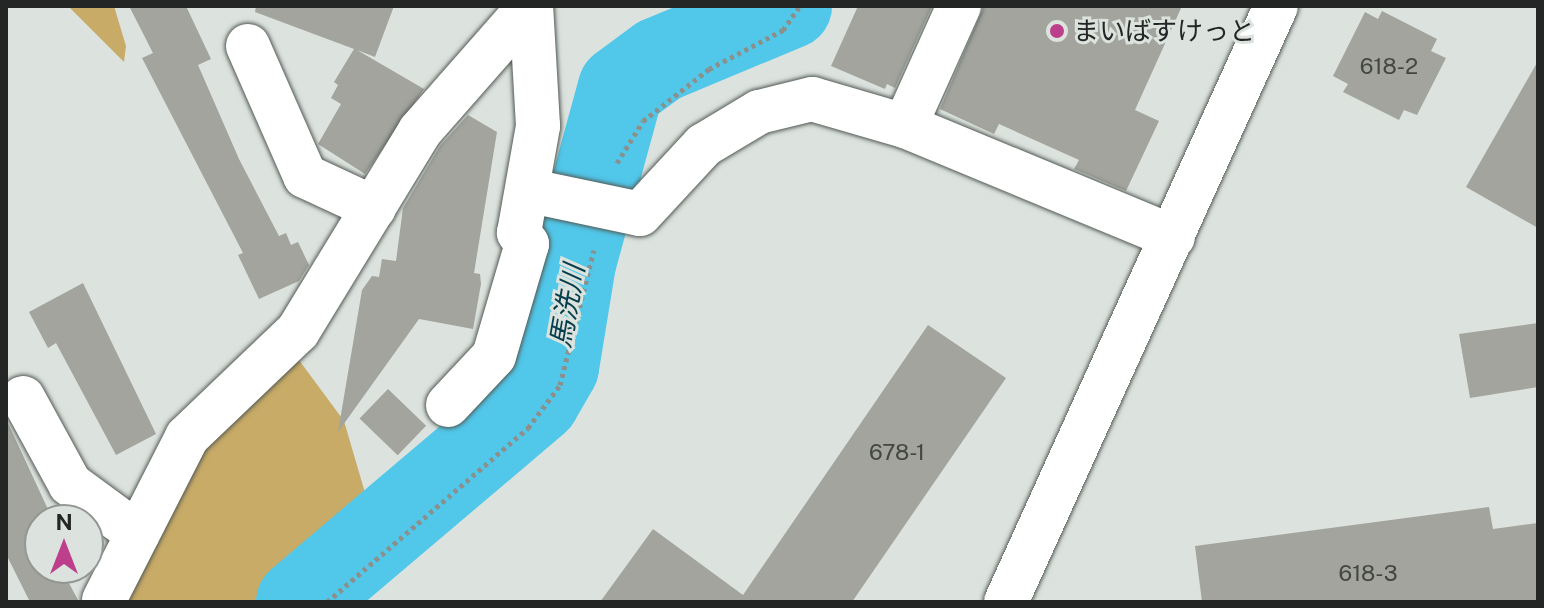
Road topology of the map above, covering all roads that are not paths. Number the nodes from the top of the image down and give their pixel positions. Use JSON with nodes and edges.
{"nodes":[{"id":1,"x":530,"y":6,"type":"edge"},
{"id":2,"x":959,"y":6,"type":"edge"},
{"id":3,"x":1276,"y":6,"type":"edge"},
{"id":4,"x":248,"y":46,"type":"dead end"},
{"id":5,"x":905,"y":126,"type":"junction"},
{"id":6,"x":531,"y":191,"type":"junction"},
{"id":7,"x":374,"y":208,"type":"junction"},
{"id":8,"x":1173,"y":237,"type":"junction"},
{"id":9,"x":23,"y":398,"type":"dead end"},
{"id":10,"x":448,"y":405,"type":"dead end"},
{"id":11,"x":138,"y":534,"type":"junction"},
{"id":12,"x":104,"y":600,"type":"dead end"},
{"id":13,"x":1006,"y":602,"type":"edge"}],
"edges":[{"from":1,"to":6,"type":"street"},
{"from":1,"to":7,"type":"street"},
{"from":2,"to":5,"type":"street"},
{"from":3,"to":8,"type":"street"},
{"from":4,"to":7,"type":"street"},
{"from":5,"to":6,"type":"street"},
{"from":5,"to":8,"type":"street"},
{"from":6,"to":10,"type":"street"},
{"from":7,"to":11,"type":"street"},
{"from":8,"to":13,"type":"street"},
{"from":9,"to":11,"type":"street"},
{"from":11,"to":12,"type":"street"}]}
